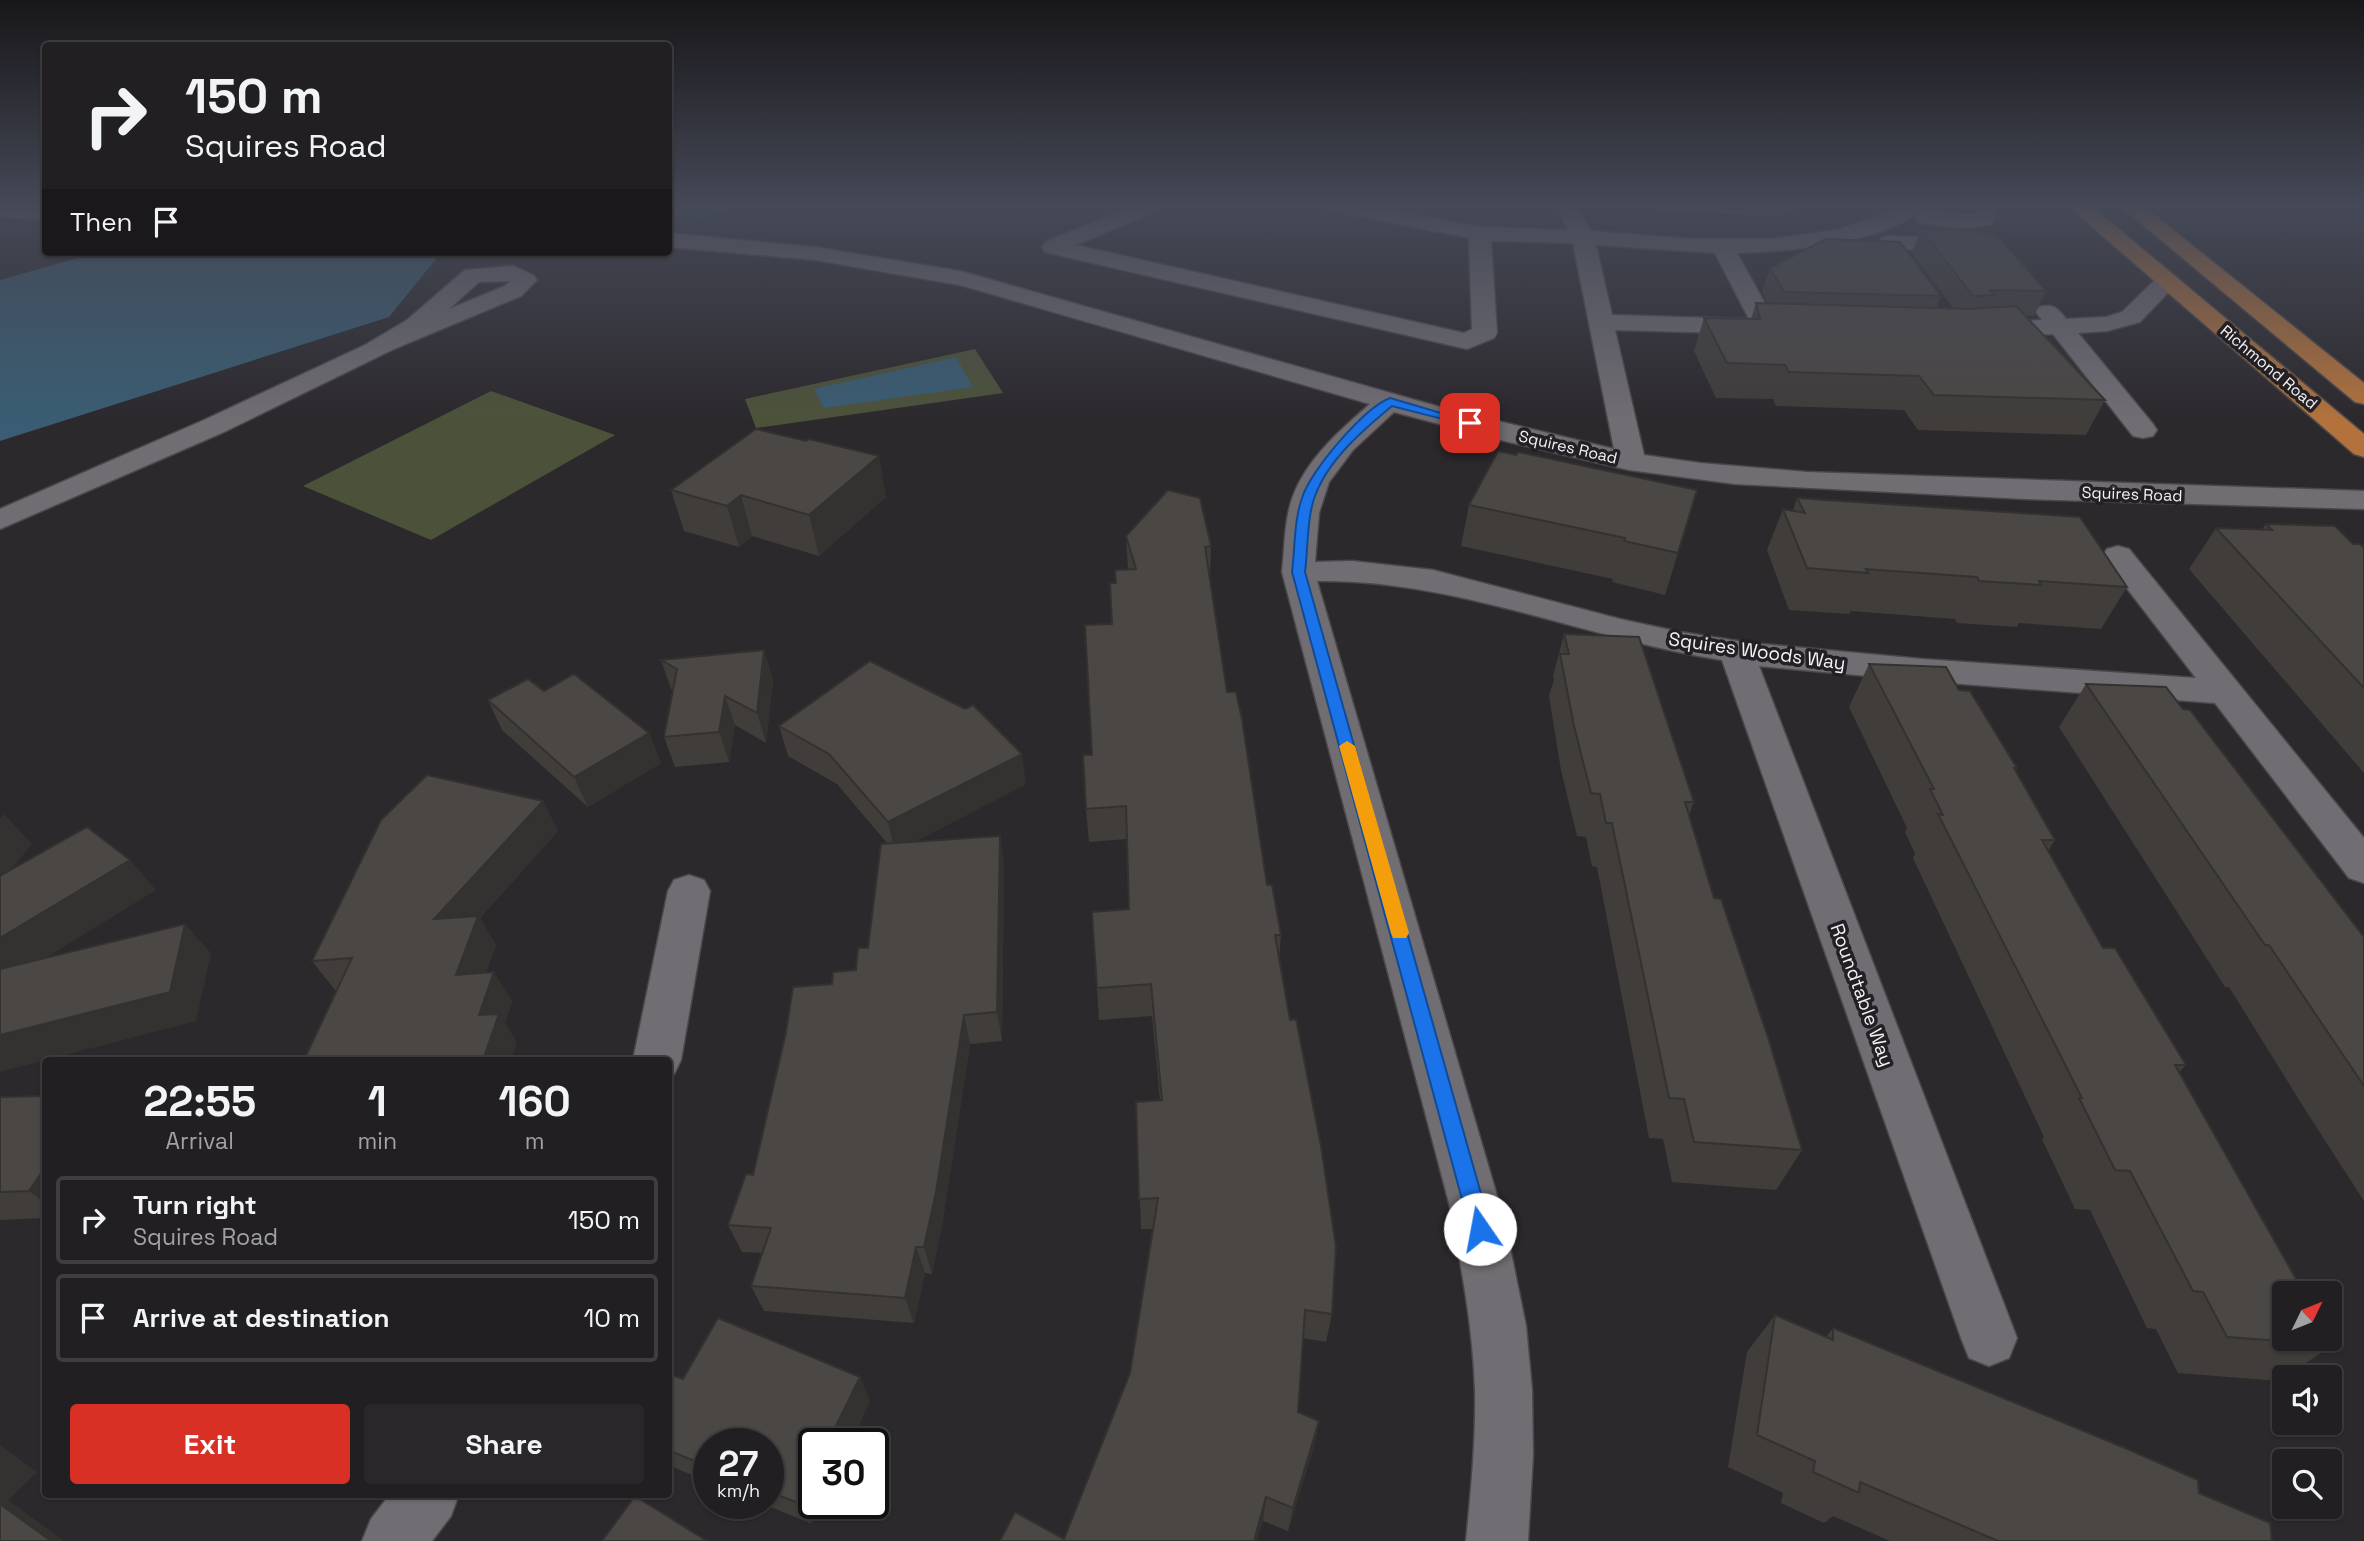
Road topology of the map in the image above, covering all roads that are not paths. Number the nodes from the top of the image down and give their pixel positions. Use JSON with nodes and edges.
{"nodes":[{"id":1,"x":471,"y":277,"type":"edge"},
{"id":2,"x":519,"y":277,"type":"edge"},
{"id":3,"x":950,"y":277,"type":"edge"},
{"id":4,"x":1185,"y":277,"type":"edge"},
{"id":5,"x":1482,"y":277,"type":"edge"},
{"id":6,"x":1591,"y":277,"type":"edge"},
{"id":7,"x":1739,"y":277,"type":"edge"},
{"id":8,"x":2162,"y":277,"type":"edge"},
{"id":9,"x":2217,"y":277,"type":"edge"},
{"id":10,"x":2167,"y":281,"type":"junction"},
{"id":11,"x":2033,"y":295,"type":"edge"},
{"id":12,"x":1601,"y":322,"type":"junction"},
{"id":13,"x":1766,"y":327,"type":"junction"},
{"id":14,"x":1793,"y":327,"type":"edge"},
{"id":15,"x":2060,"y":327,"type":"junction"},
{"id":16,"x":1967,"y":331,"type":"edge"},
{"id":17,"x":387,"y":343,"type":"junction"},
{"id":18,"x":2364,"y":396,"type":"edge"},
{"id":19,"x":1390,"y":402,"type":"junction"},
{"id":20,"x":2143,"y":430,"type":"dead end"},
{"id":21,"x":2360,"y":441,"type":"edge"},
{"id":22,"x":1630,"y":461,"type":"junction"},
{"id":23,"x":2364,"y":500,"type":"edge"},
{"id":24,"x":0,"y":520,"type":"edge"},
{"id":25,"x":2118,"y":556,"type":"dead end"},
{"id":26,"x":1298,"y":572,"type":"junction"},
{"id":27,"x":1736,"y":652,"type":"junction"},
{"id":28,"x":2223,"y":692,"type":"junction"},
{"id":29,"x":2364,"y":867,"type":"edge"},
{"id":30,"x":689,"y":891,"type":"dead end"},
{"id":31,"x":658,"y":1057,"type":"edge"},
{"id":32,"x":1989,"y":1338,"type":"dead end"},
{"id":33,"x":426,"y":1498,"type":"edge"},
{"id":34,"x":393,"y":1541,"type":"edge"},
{"id":35,"x":1497,"y":1541,"type":"edge"}],
"edges":[{"from":1,"to":17,"type":"street"},
{"from":2,"to":17,"type":"street"},
{"from":3,"to":19,"type":"street","name":"Squires Road"},
{"from":4,"to":5,"type":"street"},
{"from":6,"to":12,"type":"street"},
{"from":7,"to":13,"type":"street"},
{"from":8,"to":10,"type":"highway","name":"Richmond Road"},
{"from":9,"to":18,"type":"highway","name":"Richmond Road"},
{"from":10,"to":15,"type":"street"},
{"from":10,"to":21,"type":"highway","name":"Richmond Road"},
{"from":11,"to":15,"type":"street"},
{"from":12,"to":13,"type":"street"},
{"from":12,"to":22,"type":"street"},
{"from":13,"to":14,"type":"street"},
{"from":15,"to":16,"type":"street"},
{"from":15,"to":20,"type":"street"},
{"from":17,"to":24,"type":"street"},
{"from":19,"to":22,"type":"street","name":"Squires Road"},
{"from":19,"to":26,"type":"street"},
{"from":22,"to":23,"type":"street","name":"Squires Road"},
{"from":25,"to":28,"type":"street"},
{"from":26,"to":27,"type":"street","name":"Squires Woods Way"},
{"from":26,"to":35,"type":"street"},
{"from":27,"to":28,"type":"street","name":"Squires Woods Way"},
{"from":27,"to":32,"type":"street","name":"Roundtable Way"},
{"from":28,"to":29,"type":"street"},
{"from":30,"to":31,"type":"street"},
{"from":33,"to":34,"type":"street"}]}
